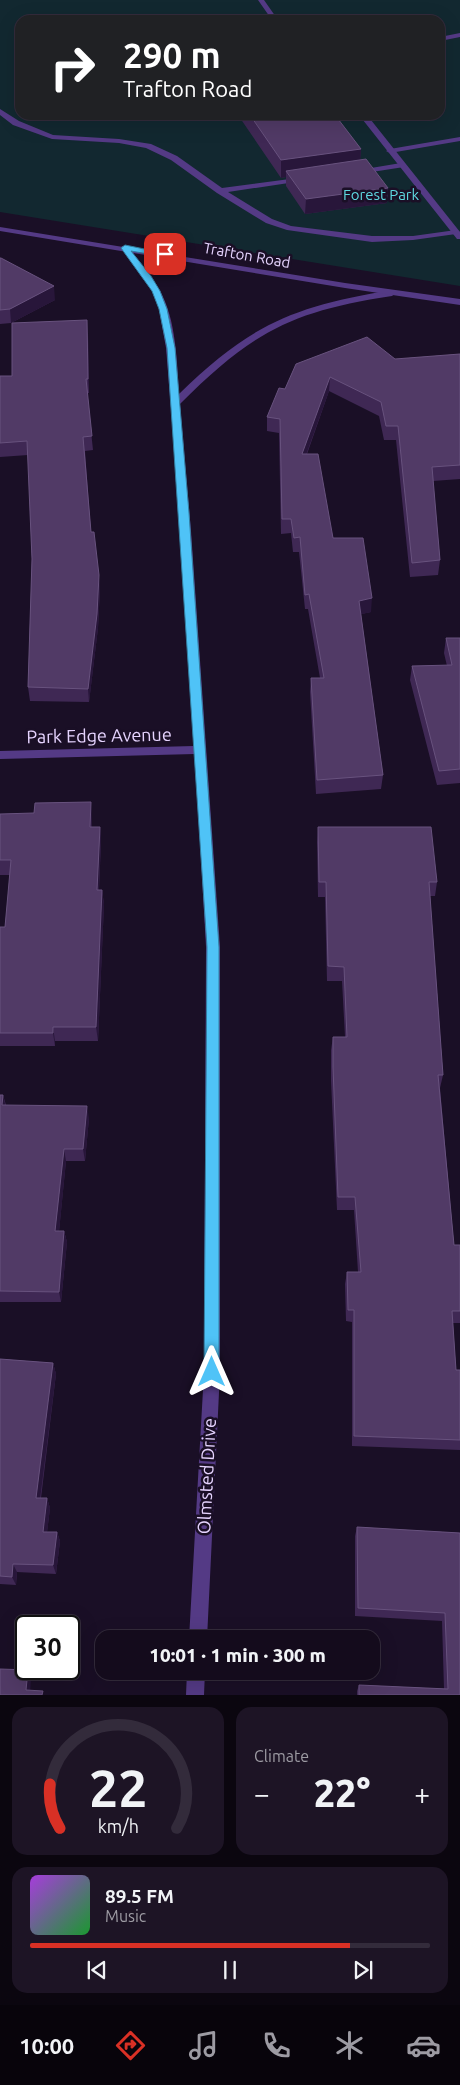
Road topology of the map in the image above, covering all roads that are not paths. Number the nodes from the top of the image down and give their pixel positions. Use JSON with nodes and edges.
{"nodes":[{"id":1,"x":261,"y":0,"type":"edge"},
{"id":2,"x":272,"y":15,"type":"edge"},
{"id":3,"x":460,"y":35,"type":"edge"},
{"id":4,"x":445,"y":38,"type":"edge"},
{"id":5,"x":0,"y":111,"type":"edge"},
{"id":6,"x":15,"y":116,"type":"edge"},
{"id":7,"x":9,"y":118,"type":"junction"},
{"id":8,"x":367,"y":120,"type":"edge"},
{"id":9,"x":460,"y":139,"type":"edge"},
{"id":10,"x":390,"y":151,"type":"junction"},
{"id":11,"x":401,"y":165,"type":"junction"},
{"id":12,"x":353,"y":173,"type":"edge"},
{"id":13,"x":314,"y":178,"type":"edge"},
{"id":14,"x":220,"y":191,"type":"junction"},
{"id":15,"x":0,"y":229,"type":"edge"},
{"id":16,"x":458,"y":235,"type":"edge"},
{"id":17,"x":125,"y":248,"type":"junction"},
{"id":18,"x":392,"y":293,"type":"junction"},
{"id":19,"x":460,"y":302,"type":"edge"},
{"id":20,"x":176,"y":404,"type":"junction"},
{"id":21,"x":199,"y":750,"type":"junction"},
{"id":22,"x":0,"y":755,"type":"edge"},
{"id":23,"x":198,"y":1630,"type":"edge"},
{"id":24,"x":196,"y":1680,"type":"edge"},
{"id":25,"x":195,"y":1695,"type":"edge"}],
"edges":[{"from":1,"to":2,"type":"street"},
{"from":3,"to":4,"type":"street"},
{"from":5,"to":7,"type":"street"},
{"from":6,"to":7,"type":"street"},
{"from":7,"to":14,"type":"street"},
{"from":8,"to":10,"type":"street"},
{"from":9,"to":10,"type":"street"},
{"from":10,"to":11,"type":"street"},
{"from":11,"to":12,"type":"street"},
{"from":11,"to":16,"type":"street"},
{"from":13,"to":14,"type":"street"},
{"from":14,"to":16,"type":"street"},
{"from":15,"to":17,"type":"street","name":"Trafton Road"},
{"from":17,"to":18,"type":"street","name":"Trafton Road"},
{"from":17,"to":20,"type":"street","name":"Olmsted Drive"},
{"from":18,"to":19,"type":"street","name":"Trafton Road"},
{"from":18,"to":20,"type":"street"},
{"from":20,"to":21,"type":"street","name":"Olmsted Drive"},
{"from":21,"to":22,"type":"street","name":"Park Edge Avenue"},
{"from":21,"to":23,"type":"street","name":"Olmsted Drive"},
{"from":24,"to":25,"type":"street"}]}
